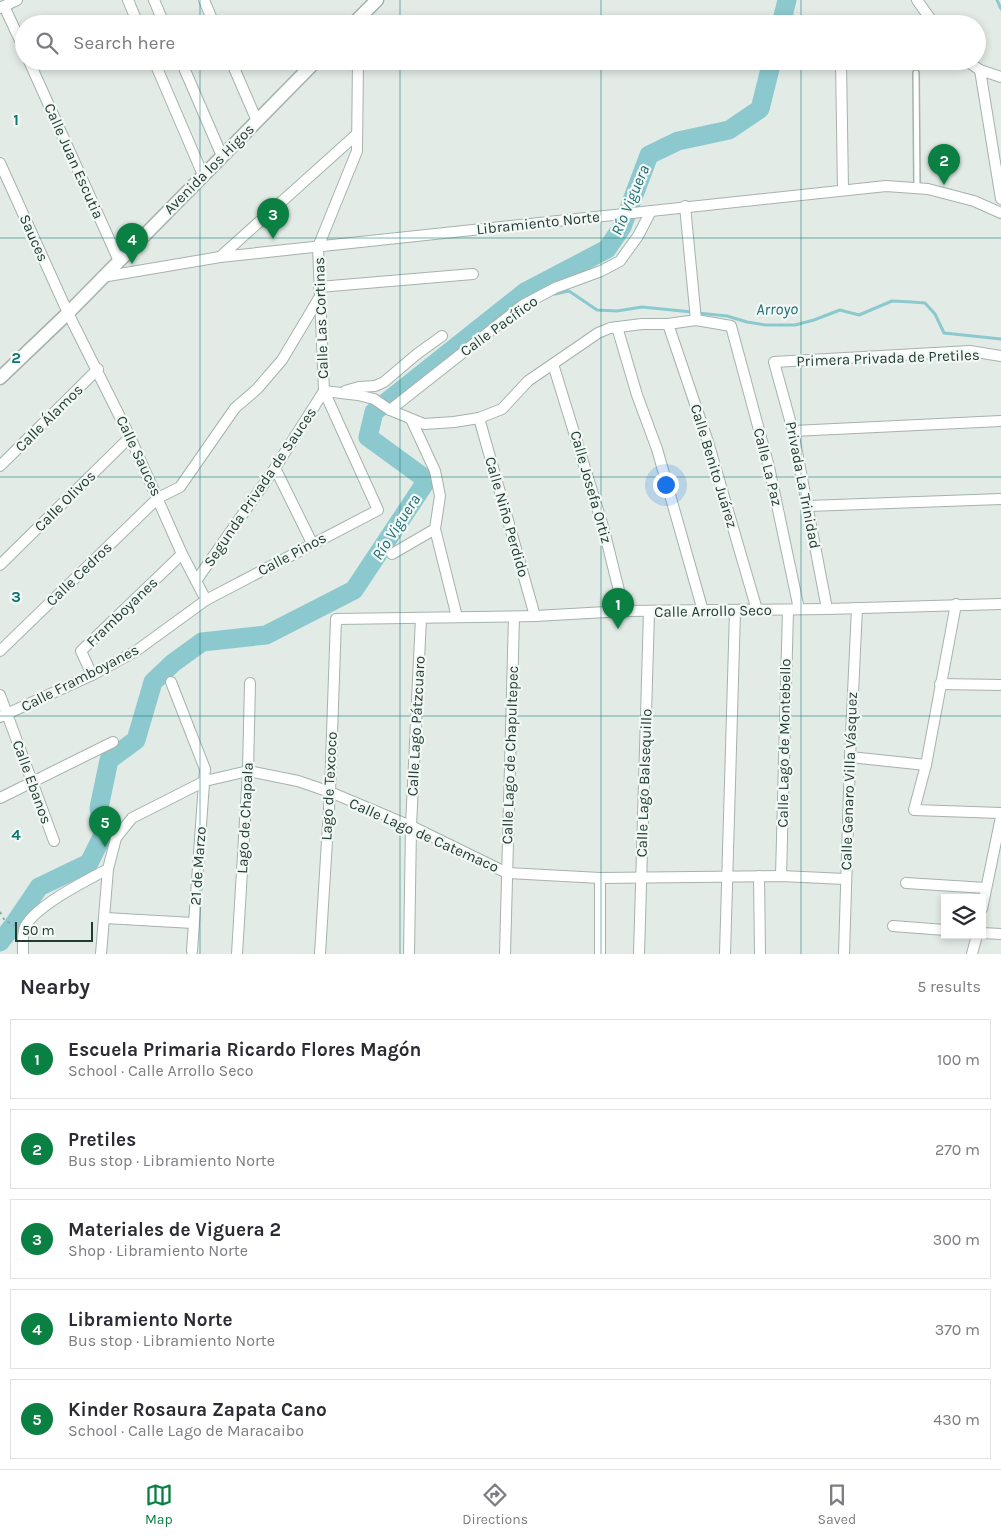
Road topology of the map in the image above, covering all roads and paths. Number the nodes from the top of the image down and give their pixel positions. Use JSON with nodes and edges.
{"nodes":[{"id":1,"x":17,"y":0,"type":"edge"},
{"id":2,"x":128,"y":0,"type":"edge"},
{"id":3,"x":154,"y":0,"type":"edge"},
{"id":4,"x":204,"y":0,"type":"edge"},
{"id":5,"x":377,"y":0,"type":"edge"},
{"id":6,"x":917,"y":0,"type":"edge"},
{"id":7,"x":2,"y":7,"type":"edge"},
{"id":8,"x":134,"y":15,"type":"edge"},
{"id":9,"x":160,"y":15,"type":"edge"},
{"id":10,"x":210,"y":15,"type":"edge"},
{"id":11,"x":363,"y":15,"type":"edge"},
{"id":12,"x":928,"y":15,"type":"edge"},
{"id":13,"x":15,"y":32,"type":"edge"},
{"id":14,"x":33,"y":70,"type":"edge"},
{"id":15,"x":158,"y":70,"type":"edge"},
{"id":16,"x":185,"y":70,"type":"edge"},
{"id":17,"x":235,"y":70,"type":"edge"},
{"id":18,"x":307,"y":70,"type":"edge"},
{"id":19,"x":358,"y":70,"type":"edge"},
{"id":20,"x":841,"y":70,"type":"edge"},
{"id":21,"x":980,"y":70,"type":"joint"},
{"id":22,"x":916,"y":73,"type":"dead end"},
{"id":23,"x":1001,"y":77,"type":"edge"},
{"id":24,"x":257,"y":121,"type":"junction"},
{"id":25,"x":357,"y":134,"type":"junction"},
{"id":26,"x":222,"y":156,"type":"junction"},
{"id":27,"x":0,"y":163,"type":"edge"},
{"id":28,"x":203,"y":175,"type":"junction"},
{"id":29,"x":917,"y":188,"type":"junction"},
{"id":30,"x":844,"y":190,"type":"junction"},
{"id":31,"x":1001,"y":199,"type":"edge"},
{"id":32,"x":685,"y":206,"type":"junction"},
{"id":33,"x":651,"y":211,"type":"junction"},
{"id":34,"x":1001,"y":213,"type":"edge"},
{"id":35,"x":318,"y":247,"type":"junction"},
{"id":36,"x":220,"y":257,"type":"junction"},
{"id":37,"x":119,"y":260,"type":"junction"},
{"id":38,"x":473,"y":274,"type":"dead end"},
{"id":39,"x":102,"y":277,"type":"junction"},
{"id":40,"x":320,"y":292,"type":"junction"},
{"id":41,"x":68,"y":313,"type":"junction"},
{"id":42,"x":695,"y":314,"type":"junction"},
{"id":43,"x":668,"y":324,"type":"junction"},
{"id":44,"x":617,"y":327,"type":"junction"},
{"id":45,"x":442,"y":336,"type":"dead end"},
{"id":46,"x":1001,"y":356,"type":"edge"},
{"id":47,"x":774,"y":362,"type":"joint"},
{"id":48,"x":553,"y":364,"type":"junction"},
{"id":49,"x":98,"y":370,"type":"junction"},
{"id":50,"x":0,"y":378,"type":"edge"},
{"id":51,"x":324,"y":391,"type":"junction"},
{"id":52,"x":339,"y":393,"type":"junction"},
{"id":53,"x":390,"y":410,"type":"junction"},
{"id":54,"x":479,"y":418,"type":"junction"},
{"id":55,"x":411,"y":419,"type":"junction"},
{"id":56,"x":1001,"y":421,"type":"edge"},
{"id":57,"x":793,"y":431,"type":"junction"},
{"id":58,"x":130,"y":437,"type":"junction"},
{"id":59,"x":0,"y":466,"type":"edge"},
{"id":60,"x":275,"y":468,"type":"junction"},
{"id":61,"x":158,"y":498,"type":"junction"},
{"id":62,"x":1001,"y":499,"type":"edge"},
{"id":63,"x":808,"y":506,"type":"junction"},
{"id":64,"x":378,"y":510,"type":"joint"},
{"id":65,"x":435,"y":529,"type":"junction"},
{"id":66,"x":312,"y":543,"type":"junction"},
{"id":67,"x":182,"y":554,"type":"junction"},
{"id":68,"x":392,"y":554,"type":"dead end"},
{"id":69,"x":0,"y":565,"type":"edge"},
{"id":70,"x":196,"y":582,"type":"junction"},
{"id":71,"x":206,"y":600,"type":"junction"},
{"id":72,"x":956,"y":604,"type":"junction"},
{"id":73,"x":1001,"y":604,"type":"edge"},
{"id":74,"x":858,"y":608,"type":"junction"},
{"id":75,"x":799,"y":609,"type":"junction"},
{"id":76,"x":827,"y":609,"type":"junction"},
{"id":77,"x":757,"y":610,"type":"junction"},
{"id":78,"x":788,"y":610,"type":"junction"},
{"id":79,"x":624,"y":611,"type":"junction"},
{"id":80,"x":703,"y":611,"type":"junction"},
{"id":81,"x":735,"y":611,"type":"junction"},
{"id":82,"x":649,"y":612,"type":"junction"},
{"id":83,"x":535,"y":616,"type":"junction"},
{"id":84,"x":457,"y":617,"type":"junction"},
{"id":85,"x":514,"y":617,"type":"junction"},
{"id":86,"x":336,"y":618,"type":"joint"},
{"id":87,"x":421,"y":618,"type":"junction"},
{"id":88,"x":0,"y":651,"type":"edge"},
{"id":89,"x":92,"y":675,"type":"junction"},
{"id":90,"x":171,"y":682,"type":"dead end"},
{"id":91,"x":250,"y":683,"type":"dead end"},
{"id":92,"x":940,"y":684,"type":"junction"},
{"id":93,"x":1001,"y":686,"type":"edge"},
{"id":94,"x":0,"y":695,"type":"edge"},
{"id":95,"x":3,"y":716,"type":"edge"},
{"id":96,"x":113,"y":742,"type":"dead end"},
{"id":97,"x":850,"y":757,"type":"junction"},
{"id":98,"x":926,"y":764,"type":"junction"},
{"id":99,"x":248,"y":770,"type":"junction"},
{"id":100,"x":205,"y":781,"type":"junction"},
{"id":101,"x":33,"y":782,"type":"junction"},
{"id":102,"x":330,"y":792,"type":"junction"},
{"id":103,"x":0,"y":798,"type":"edge"},
{"id":104,"x":1001,"y":813,"type":"edge"},
{"id":105,"x":1001,"y":817,"type":"edge"},
{"id":106,"x":411,"y":826,"type":"junction"},
{"id":107,"x":54,"y":841,"type":"dead end"},
{"id":108,"x":998,"y":849,"type":"edge"},
{"id":109,"x":108,"y":869,"type":"junction"},
{"id":110,"x":507,"y":873,"type":"junction"},
{"id":111,"x":759,"y":876,"type":"junction"},
{"id":112,"x":781,"y":876,"type":"junction"},
{"id":113,"x":641,"y":877,"type":"junction"},
{"id":114,"x":726,"y":877,"type":"junction"},
{"id":115,"x":600,"y":878,"type":"junction"},
{"id":116,"x":846,"y":879,"type":"junction"},
{"id":117,"x":906,"y":883,"type":"dead end"},
{"id":118,"x":986,"y":888,"type":"junction"},
{"id":119,"x":985,"y":894,"type":"edge"},
{"id":120,"x":0,"y":912,"type":"edge"},
{"id":121,"x":105,"y":918,"type":"junction"},
{"id":122,"x":194,"y":923,"type":"junction"},
{"id":123,"x":893,"y":926,"type":"dead end"},
{"id":124,"x":24,"y":928,"type":"junction"},
{"id":125,"x":941,"y":930,"type":"edge"},
{"id":126,"x":986,"y":933,"type":"edge"},
{"id":127,"x":1001,"y":934,"type":"edge"},
{"id":128,"x":976,"y":939,"type":"edge"},
{"id":129,"x":192,"y":951,"type":"dead end"},
{"id":130,"x":23,"y":954,"type":"edge"},
{"id":131,"x":101,"y":954,"type":"edge"},
{"id":132,"x":237,"y":954,"type":"edge"},
{"id":133,"x":320,"y":954,"type":"edge"},
{"id":134,"x":408,"y":954,"type":"edge"},
{"id":135,"x":505,"y":954,"type":"edge"},
{"id":136,"x":600,"y":954,"type":"edge"},
{"id":137,"x":638,"y":954,"type":"edge"},
{"id":138,"x":725,"y":954,"type":"edge"},
{"id":139,"x":760,"y":954,"type":"edge"},
{"id":140,"x":844,"y":954,"type":"edge"},
{"id":141,"x":972,"y":954,"type":"edge"}],
"edges":[{"from":1,"to":7,"type":"street"},
{"from":2,"to":8,"type":"street"},
{"from":3,"to":9,"type":"street"},
{"from":4,"to":10,"type":"street"},
{"from":5,"to":11,"type":"street"},
{"from":6,"to":12,"type":"street"},
{"from":7,"to":13,"type":"street"},
{"from":14,"to":37,"type":"street","name":"Calle Juan Escutia"},
{"from":15,"to":28,"type":"street"},
{"from":16,"to":26,"type":"street"},
{"from":17,"to":24,"type":"street"},
{"from":18,"to":24,"type":"street","name":"Avenida los Higos"},
{"from":19,"to":25,"type":"street","name":"Calle Las Cortinas"},
{"from":20,"to":30,"type":"street"},
{"from":21,"to":23,"type":"street"},
{"from":21,"to":31,"type":"street"},
{"from":22,"to":29,"type":"lane"},
{"from":24,"to":26,"type":"street","name":"Avenida los Higos"},
{"from":25,"to":35,"type":"street","name":"Calle Las Cortinas"},
{"from":25,"to":36,"type":"street"},
{"from":26,"to":28,"type":"street","name":"Avenida los Higos"},
{"from":27,"to":41,"type":"street","name":"Sauces"},
{"from":28,"to":37,"type":"street","name":"Avenida los Higos"},
{"from":29,"to":30,"type":"street","name":"Libramiento Norte"},
{"from":29,"to":34,"type":"street","name":"Libramiento Norte"},
{"from":30,"to":32,"type":"street","name":"Libramiento Norte"},
{"from":32,"to":33,"type":"street","name":"Libramiento Norte"},
{"from":32,"to":42,"type":"street"},
{"from":33,"to":35,"type":"street","name":"Libramiento Norte"},
{"from":33,"to":53,"type":"street","name":"Calle Pacífico"},
{"from":35,"to":36,"type":"street","name":"Libramiento Norte"},
{"from":35,"to":40,"type":"street","name":"Calle Las Cortinas"},
{"from":36,"to":39,"type":"street","name":"Libramiento Norte"},
{"from":37,"to":39,"type":"street","name":"Avenida los Higos"},
{"from":38,"to":40,"type":"street"},
{"from":39,"to":41,"type":"street","name":"Avenida los Higos"},
{"from":40,"to":51,"type":"street","name":"Calle Las Cortinas"},
{"from":40,"to":61,"type":"street","name":"Calle Cedros"},
{"from":41,"to":49,"type":"street","name":"Calle Sauces"},
{"from":41,"to":50,"type":"street","name":"Avenida los Higos"},
{"from":42,"to":43,"type":"street"},
{"from":42,"to":75,"type":"street","name":"Calle La Paz"},
{"from":43,"to":44,"type":"street"},
{"from":43,"to":77,"type":"street","name":"Calle Benito Juárez"},
{"from":44,"to":48,"type":"street"},
{"from":44,"to":80,"type":"street"},
{"from":45,"to":52,"type":"street"},
{"from":46,"to":47,"type":"street","name":"Primera Privada de Pretiles"},
{"from":47,"to":57,"type":"street","name":"Privada La Trinidad"},
{"from":48,"to":54,"type":"street"},
{"from":48,"to":79,"type":"street","name":"Calle Josefa Ortiz"},
{"from":49,"to":58,"type":"street","name":"Calle Sauces"},
{"from":49,"to":59,"type":"street","name":"Calle Álamos"},
{"from":51,"to":52,"type":"street"},
{"from":51,"to":60,"type":"street","name":"Segunda Privada de Sauces"},
{"from":51,"to":64,"type":"street","name":"Calle Las Cortinas"},
{"from":52,"to":53,"type":"street"},
{"from":53,"to":55,"type":"street"},
{"from":54,"to":55,"type":"street"},
{"from":54,"to":83,"type":"street","name":"Calle Niño Perdido"},
{"from":55,"to":65,"type":"street"},
{"from":56,"to":57,"type":"street"},
{"from":57,"to":63,"type":"street","name":"Privada La Trinidad"},
{"from":58,"to":61,"type":"street","name":"Calle Sauces"},
{"from":58,"to":69,"type":"street","name":"Calle Olivos"},
{"from":60,"to":66,"type":"street"},
{"from":60,"to":70,"type":"street","name":"Segunda Privada de Sauces"},
{"from":61,"to":67,"type":"street","name":"Calle Sauces"},
{"from":61,"to":88,"type":"street","name":"Calle Cedros"},
{"from":62,"to":63,"type":"street"},
{"from":63,"to":76,"type":"street","name":"Privada La Trinidad"},
{"from":64,"to":66,"type":"street","name":"Calle Pinos"},
{"from":65,"to":68,"type":"street"},
{"from":65,"to":84,"type":"street"},
{"from":66,"to":71,"type":"street","name":"Calle Pinos"},
{"from":67,"to":70,"type":"street","name":"Calle Sauces"},
{"from":67,"to":89,"type":"street","name":"Framboyanes"},
{"from":70,"to":71,"type":"street","name":"Calle Sauces"},
{"from":71,"to":89,"type":"street","name":"Calle Framboyanes"},
{"from":72,"to":73,"type":"street","name":"Calle Arrollo Seco"},
{"from":72,"to":74,"type":"street","name":"Calle Arrollo Seco"},
{"from":72,"to":92,"type":"street"},
{"from":74,"to":76,"type":"street","name":"Calle Arrollo Seco"},
{"from":74,"to":97,"type":"street","name":"Calle Genaro Villa Vásquez"},
{"from":75,"to":76,"type":"street","name":"Calle Arrollo Seco"},
{"from":75,"to":78,"type":"street","name":"Calle Arrollo Seco"},
{"from":77,"to":78,"type":"street","name":"Calle Arrollo Seco"},
{"from":77,"to":81,"type":"street","name":"Calle Arrollo Seco"},
{"from":78,"to":112,"type":"street","name":"Calle Lago de Montebello"},
{"from":79,"to":82,"type":"street","name":"Calle Arrollo Seco"},
{"from":79,"to":83,"type":"street","name":"Calle Arrollo Seco"},
{"from":80,"to":81,"type":"street","name":"Calle Arrollo Seco"},
{"from":80,"to":82,"type":"street","name":"Calle Arrollo Seco"},
{"from":81,"to":114,"type":"street"},
{"from":82,"to":113,"type":"street","name":"Calle Lago Balsequillo"},
{"from":83,"to":85,"type":"street","name":"Calle Arrollo Seco"},
{"from":84,"to":85,"type":"street","name":"Calle Arrollo Seco"},
{"from":84,"to":87,"type":"street","name":"Calle Arrollo Seco"},
{"from":85,"to":110,"type":"street","name":"Calle Lago de Chapultepec"},
{"from":86,"to":87,"type":"street","name":"Calle Arrollo Seco"},
{"from":86,"to":102,"type":"street","name":"Lago de Texcoco"},
{"from":87,"to":106,"type":"street","name":"Calle Lago Pátzcuaro"},
{"from":89,"to":95,"type":"street","name":"Calle Framboyanes"},
{"from":90,"to":100,"type":"street","name":"21 de Marzo"},
{"from":91,"to":99,"type":"street","name":"Lago de Chapala"},
{"from":92,"to":93,"type":"street"},
{"from":92,"to":98,"type":"street"},
{"from":94,"to":95,"type":"street","name":"Calle Ebanos"},
{"from":95,"to":101,"type":"street","name":"Calle Ebanos"},
{"from":96,"to":101,"type":"street"},
{"from":97,"to":98,"type":"street"},
{"from":97,"to":116,"type":"street","name":"Calle Genaro Villa Vásquez"},
{"from":98,"to":104,"type":"street"},
{"from":99,"to":100,"type":"street","name":"Calle Lago de Catemaco"},
{"from":99,"to":102,"type":"street","name":"Calle Lago de Catemaco"},
{"from":99,"to":132,"type":"street","name":"Lago de Chapala"},
{"from":100,"to":109,"type":"street","name":"Calle Lago de Catemaco"},
{"from":100,"to":122,"type":"street","name":"21 de Marzo"},
{"from":101,"to":103,"type":"street"},
{"from":101,"to":107,"type":"street","name":"Calle Ebanos"},
{"from":102,"to":106,"type":"street","name":"Calle Lago de Catemaco"},
{"from":102,"to":133,"type":"street","name":"Lago de Texcoco"},
{"from":105,"to":108,"type":"street"},
{"from":106,"to":110,"type":"street","name":"Calle Lago de Catemaco"},
{"from":106,"to":134,"type":"street","name":"Calle Lago Pátzcuaro"},
{"from":108,"to":118,"type":"street"},
{"from":109,"to":121,"type":"street"},
{"from":109,"to":124,"type":"street"},
{"from":110,"to":115,"type":"street","name":"Calle Lago de Catemaco"},
{"from":110,"to":135,"type":"street","name":"Calle Lago de Chapultepec"},
{"from":111,"to":112,"type":"street","name":"Calle Lago de Catemaco"},
{"from":111,"to":114,"type":"street","name":"Calle Lago de Catemaco"},
{"from":111,"to":139,"type":"street"},
{"from":112,"to":116,"type":"street","name":"Calle Lago de Catemaco"},
{"from":113,"to":114,"type":"street","name":"Calle Lago de Catemaco"},
{"from":113,"to":115,"type":"street","name":"Calle Lago de Catemaco"},
{"from":113,"to":137,"type":"street","name":"Calle Lago Balsequillo"},
{"from":114,"to":138,"type":"street"},
{"from":115,"to":136,"type":"street"},
{"from":116,"to":140,"type":"street","name":"Calle Genaro Villa Vásquez"},
{"from":117,"to":118,"type":"street"},
{"from":118,"to":119,"type":"street"},
{"from":120,"to":124,"type":"path"},
{"from":121,"to":122,"type":"street"},
{"from":121,"to":131,"type":"street"},
{"from":122,"to":129,"type":"street","name":"21 de Marzo"},
{"from":123,"to":125,"type":"street"},
{"from":124,"to":130,"type":"street"},
{"from":126,"to":127,"type":"street"},
{"from":128,"to":141,"type":"street"}]}
